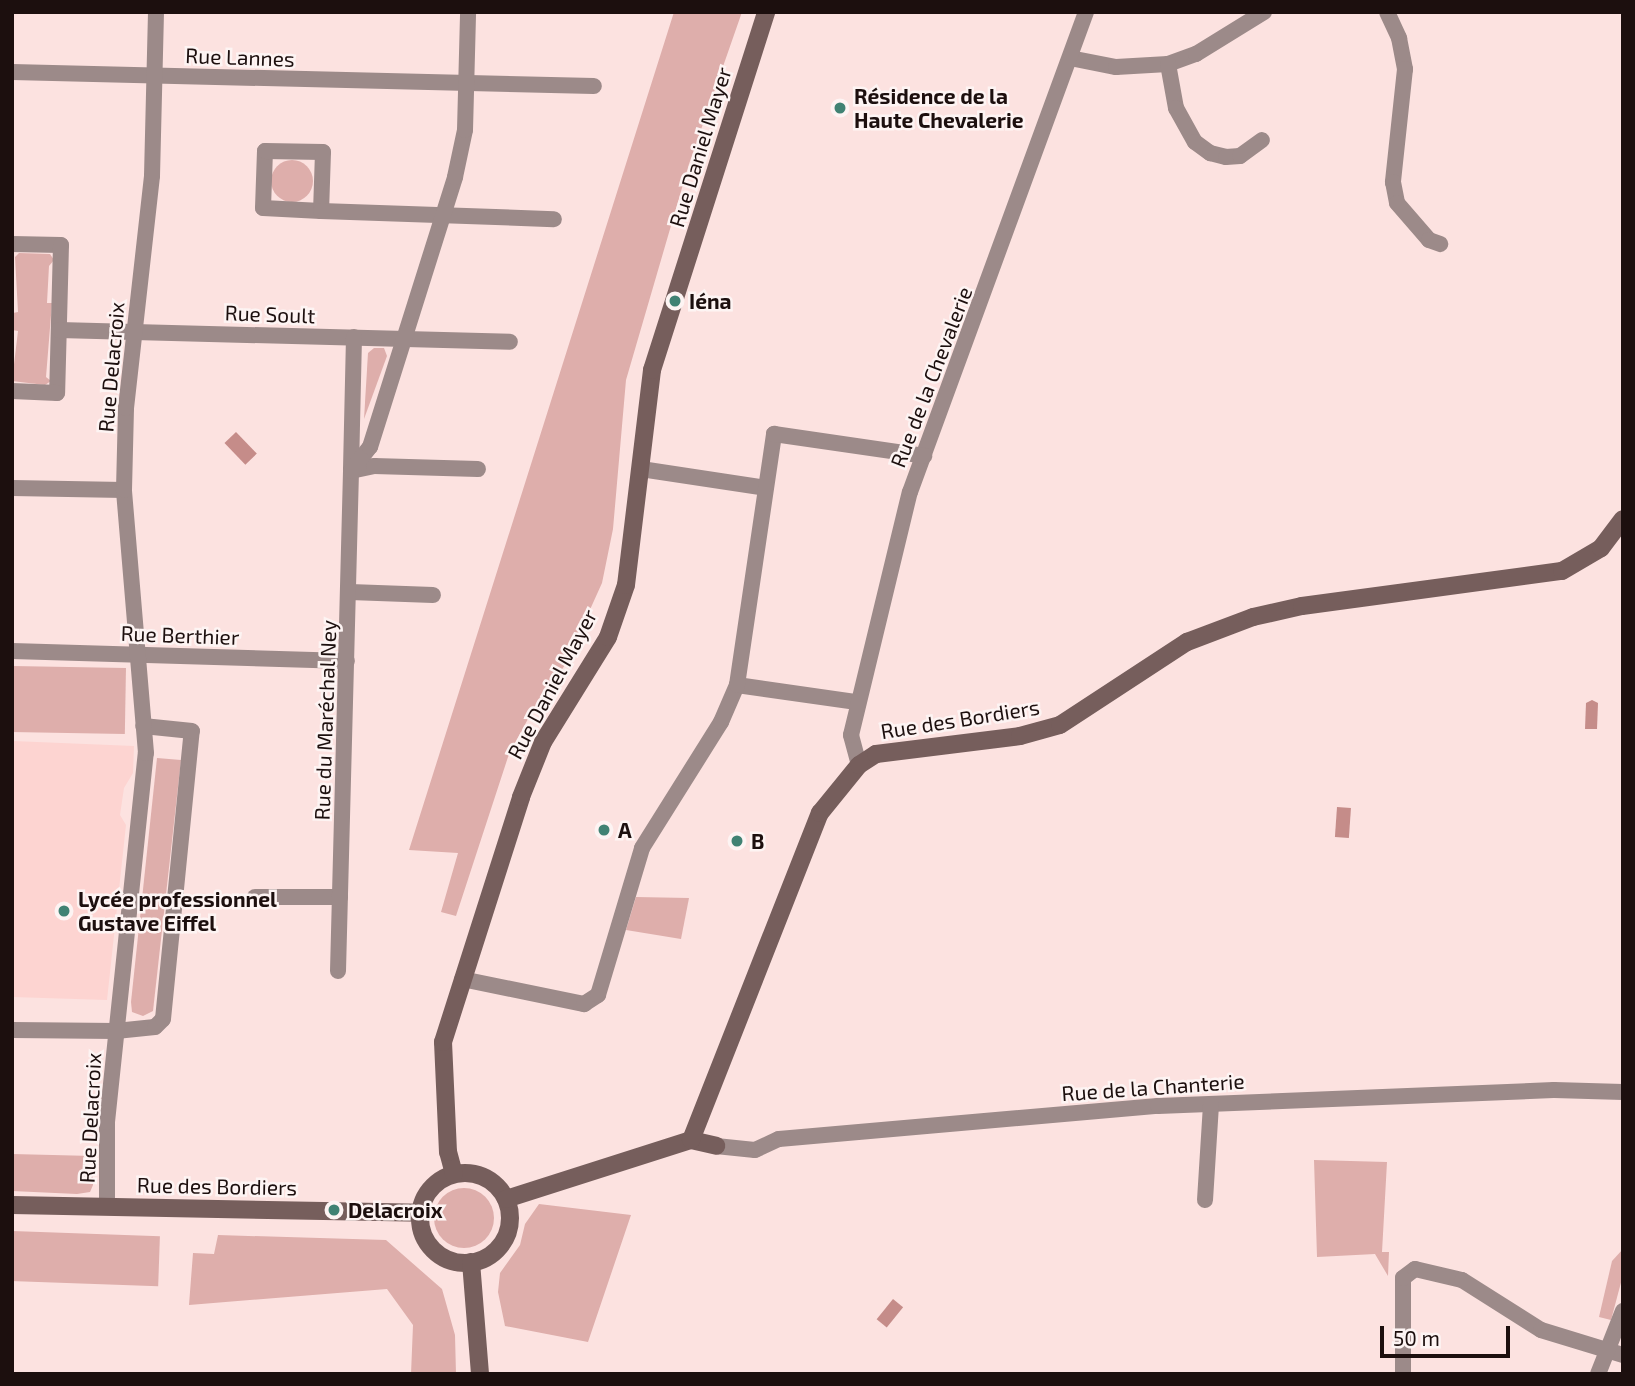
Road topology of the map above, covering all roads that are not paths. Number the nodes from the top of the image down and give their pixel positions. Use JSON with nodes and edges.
{"nodes":[{"id":1,"x":156,"y":12,"type":"edge"},
{"id":2,"x":468,"y":12,"type":"edge"},
{"id":3,"x":766,"y":12,"type":"edge"},
{"id":4,"x":1086,"y":12,"type":"edge"},
{"id":5,"x":1264,"y":12,"type":"edge"},
{"id":6,"x":1387,"y":12,"type":"edge"},
{"id":7,"x":1070,"y":58,"type":"junction"},
{"id":8,"x":1168,"y":64,"type":"junction"},
{"id":9,"x":12,"y":72,"type":"edge"},
{"id":10,"x":156,"y":76,"type":"junction"},
{"id":11,"x":466,"y":84,"type":"junction"},
{"id":12,"x":594,"y":86,"type":"dead end"},
{"id":13,"x":1262,"y":140,"type":"dead end"},
{"id":14,"x":321,"y":211,"type":"junction"},
{"id":15,"x":442,"y":219,"type":"junction"},
{"id":16,"x":554,"y":219,"type":"dead end"},
{"id":17,"x":12,"y":244,"type":"edge"},
{"id":18,"x":1440,"y":244,"type":"dead end"},
{"id":19,"x":59,"y":330,"type":"junction"},
{"id":20,"x":135,"y":331,"type":"junction"},
{"id":21,"x":354,"y":337,"type":"junction"},
{"id":22,"x":404,"y":338,"type":"junction"},
{"id":23,"x":510,"y":342,"type":"dead end"},
{"id":24,"x":12,"y":391,"type":"edge"},
{"id":25,"x":924,"y":456,"type":"junction"},
{"id":26,"x":478,"y":469,"type":"dead end"},
{"id":27,"x":641,"y":469,"type":"junction"},
{"id":28,"x":351,"y":471,"type":"junction"},
{"id":29,"x":12,"y":488,"type":"edge"},
{"id":30,"x":766,"y":488,"type":"junction"},
{"id":31,"x":124,"y":490,"type":"junction"},
{"id":32,"x":1623,"y":519,"type":"edge"},
{"id":33,"x":350,"y":592,"type":"junction"},
{"id":34,"x":433,"y":595,"type":"dead end"},
{"id":35,"x":12,"y":651,"type":"edge"},
{"id":36,"x":137,"y":655,"type":"junction"},
{"id":37,"x":347,"y":661,"type":"junction"},
{"id":38,"x":737,"y":685,"type":"junction"},
{"id":39,"x":857,"y":702,"type":"junction"},
{"id":40,"x":144,"y":726,"type":"junction"},
{"id":41,"x":859,"y":765,"type":"junction"},
{"id":42,"x":255,"y":897,"type":"dead end"},
{"id":43,"x":340,"y":897,"type":"junction"},
{"id":44,"x":338,"y":971,"type":"dead end"},
{"id":45,"x":462,"y":979,"type":"junction"},
{"id":46,"x":12,"y":1030,"type":"edge"},
{"id":47,"x":116,"y":1031,"type":"junction"},
{"id":48,"x":1623,"y":1092,"type":"edge"},
{"id":49,"x":1211,"y":1105,"type":"junction"},
{"id":50,"x":691,"y":1140,"type":"junction"},
{"id":51,"x":716,"y":1146,"type":"joint"},
{"id":52,"x":454,"y":1174,"type":"junction"},
{"id":53,"x":506,"y":1199,"type":"junction"},
{"id":54,"x":1205,"y":1200,"type":"dead end"},
{"id":55,"x":12,"y":1205,"type":"edge"},
{"id":56,"x":107,"y":1208,"type":"junction"},
{"id":57,"x":421,"y":1213,"type":"junction"},
{"id":58,"x":471,"y":1262,"type":"junction"},
{"id":59,"x":1623,"y":1311,"type":"edge"},
{"id":60,"x":1615,"y":1353,"type":"edge"},
{"id":61,"x":480,"y":1374,"type":"edge"},
{"id":62,"x":1403,"y":1374,"type":"edge"},
{"id":63,"x":1598,"y":1374,"type":"edge"}],
"edges":[{"from":1,"to":10,"type":"street","name":"Rue Delacroix"},
{"from":2,"to":11,"type":"street"},
{"from":3,"to":27,"type":"street","name":"Rue Daniel Mayer"},
{"from":4,"to":7,"type":"street","name":"Rue de la Chevalerie"},
{"from":5,"to":8,"type":"street"},
{"from":6,"to":18,"type":"street"},
{"from":7,"to":8,"type":"street"},
{"from":7,"to":25,"type":"street","name":"Rue de la Chevalerie"},
{"from":8,"to":13,"type":"street"},
{"from":9,"to":10,"type":"street","name":"Rue Lannes"},
{"from":10,"to":11,"type":"street","name":"Rue Lannes"},
{"from":10,"to":20,"type":"street","name":"Rue Delacroix"},
{"from":11,"to":12,"type":"street","name":"Rue Lannes"},
{"from":11,"to":15,"type":"street"},
{"from":14,"to":14,"type":"street"},
{"from":14,"to":15,"type":"street"},
{"from":15,"to":16,"type":"street"},
{"from":15,"to":22,"type":"street"},
{"from":17,"to":19,"type":"street"},
{"from":19,"to":20,"type":"street","name":"Rue Soult"},
{"from":19,"to":24,"type":"street"},
{"from":20,"to":21,"type":"street","name":"Rue Soult"},
{"from":20,"to":31,"type":"street","name":"Rue Delacroix"},
{"from":21,"to":22,"type":"street","name":"Rue Soult"},
{"from":21,"to":28,"type":"street","name":"Rue du Maréchal Ney"},
{"from":22,"to":23,"type":"street","name":"Rue Soult"},
{"from":22,"to":28,"type":"street"},
{"from":25,"to":30,"type":"street"},
{"from":25,"to":39,"type":"street","name":"Rue de la Chevalerie"},
{"from":26,"to":28,"type":"street"},
{"from":27,"to":30,"type":"street"},
{"from":27,"to":45,"type":"street","name":"Rue Daniel Mayer"},
{"from":28,"to":33,"type":"street","name":"Rue du Maréchal Ney"},
{"from":29,"to":31,"type":"street"},
{"from":30,"to":38,"type":"street"},
{"from":31,"to":36,"type":"street","name":"Rue Delacroix"},
{"from":32,"to":41,"type":"street","name":"Rue des Bordiers"},
{"from":33,"to":34,"type":"street"},
{"from":33,"to":37,"type":"street","name":"Rue du Maréchal Ney"},
{"from":35,"to":36,"type":"street","name":"Rue Berthier"},
{"from":36,"to":37,"type":"street","name":"Rue Berthier"},
{"from":36,"to":40,"type":"street","name":"Rue Delacroix"},
{"from":37,"to":43,"type":"street","name":"Rue du Maréchal Ney"},
{"from":38,"to":39,"type":"street"},
{"from":38,"to":45,"type":"street"},
{"from":39,"to":41,"type":"street","name":"Rue de la Chevalerie"},
{"from":40,"to":47,"type":"street","name":"Rue Delacroix"},
{"from":40,"to":47,"type":"street","name":"Rue Delacroix"},
{"from":41,"to":50,"type":"street","name":"Rue des Bordiers"},
{"from":42,"to":43,"type":"street"},
{"from":43,"to":44,"type":"street","name":"Rue du Maréchal Ney"},
{"from":45,"to":52,"type":"street","name":"Rue Daniel Mayer"},
{"from":46,"to":47,"type":"street"},
{"from":47,"to":56,"type":"street","name":"Rue Delacroix"},
{"from":48,"to":49,"type":"street","name":"Rue de la Chanterie"},
{"from":49,"to":51,"type":"street","name":"Rue de la Chanterie"},
{"from":49,"to":54,"type":"street"},
{"from":50,"to":51,"type":"street","name":"Rue de la Chanterie"},
{"from":50,"to":53,"type":"street"},
{"from":52,"to":53,"type":"street"},
{"from":52,"to":57,"type":"street"},
{"from":53,"to":58,"type":"street"},
{"from":55,"to":56,"type":"street","name":"Rue des Bordiers"},
{"from":56,"to":57,"type":"street","name":"Rue des Bordiers"},
{"from":57,"to":58,"type":"street"},
{"from":58,"to":61,"type":"street"},
{"from":59,"to":60,"type":"street"},
{"from":60,"to":62,"type":"street"},
{"from":60,"to":63,"type":"street"}]}
